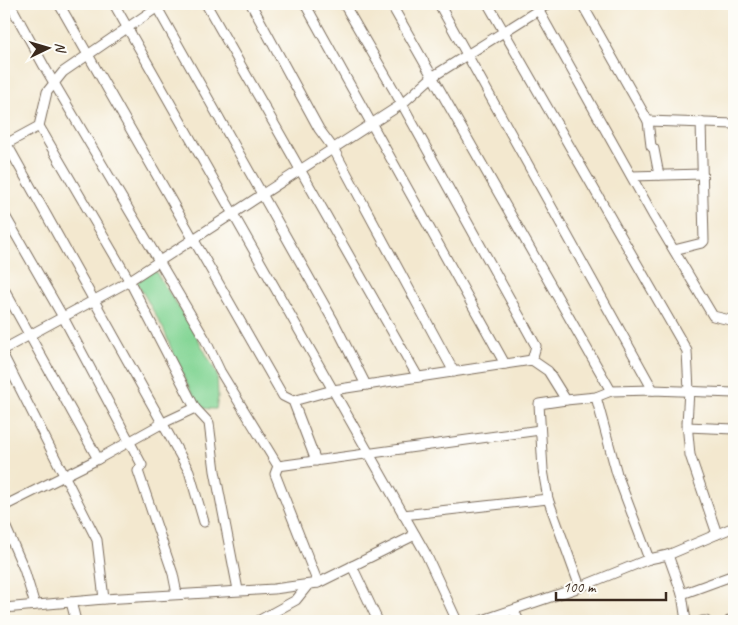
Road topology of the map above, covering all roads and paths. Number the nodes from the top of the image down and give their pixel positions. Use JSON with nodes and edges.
{"nodes":[{"id":1,"x":10,"y":4,"type":"edge"},
{"id":2,"x":59,"y":4,"type":"edge"},
{"id":3,"x":114,"y":4,"type":"edge"},
{"id":4,"x":206,"y":4,"type":"edge"},
{"id":5,"x":251,"y":4,"type":"edge"},
{"id":6,"x":306,"y":4,"type":"edge"},
{"id":7,"x":344,"y":4,"type":"edge"},
{"id":8,"x":390,"y":4,"type":"edge"},
{"id":9,"x":439,"y":4,"type":"edge"},
{"id":10,"x":488,"y":4,"type":"edge"},
{"id":11,"x":548,"y":4,"type":"edge"},
{"id":12,"x":582,"y":4,"type":"edge"},
{"id":13,"x":158,"y":5,"type":"edge"},
{"id":14,"x":537,"y":6,"type":"edge"},
{"id":15,"x":127,"y":28,"type":"junction"},
{"id":16,"x":504,"y":31,"type":"junction"},
{"id":17,"x":88,"y":55,"type":"junction"},
{"id":18,"x":468,"y":55,"type":"junction"},
{"id":19,"x":432,"y":77,"type":"junction"},
{"id":20,"x":54,"y":83,"type":"junction"},
{"id":21,"x":402,"y":104,"type":"junction"},
{"id":22,"x":648,"y":121,"type":"junction"},
{"id":23,"x":701,"y":122,"type":"junction"},
{"id":24,"x":372,"y":124,"type":"junction"},
{"id":25,"x":734,"y":124,"type":"edge"},
{"id":26,"x":39,"y":126,"type":"junction"},
{"id":27,"x":5,"y":142,"type":"edge"},
{"id":28,"x":333,"y":148,"type":"junction"},
{"id":29,"x":300,"y":170,"type":"junction"},
{"id":30,"x":702,"y":174,"type":"junction"},
{"id":31,"x":659,"y":175,"type":"junction"},
{"id":32,"x":632,"y":176,"type":"junction"},
{"id":33,"x":262,"y":194,"type":"junction"},
{"id":34,"x":4,"y":214,"type":"edge"},
{"id":35,"x":232,"y":214,"type":"junction"},
{"id":36,"x":194,"y":239,"type":"junction"},
{"id":37,"x":674,"y":250,"type":"junction"},
{"id":38,"x":158,"y":262,"type":"junction"},
{"id":39,"x":129,"y":280,"type":"junction"},
{"id":40,"x":4,"y":289,"type":"edge"},
{"id":41,"x":94,"y":300,"type":"junction"},
{"id":42,"x":63,"y":317,"type":"junction"},
{"id":43,"x":734,"y":321,"type":"edge"},
{"id":44,"x":30,"y":335,"type":"junction"},
{"id":45,"x":4,"y":349,"type":"edge"},
{"id":46,"x":4,"y":357,"type":"edge"},
{"id":47,"x":532,"y":360,"type":"junction"},
{"id":48,"x":505,"y":364,"type":"junction"},
{"id":49,"x":454,"y":372,"type":"junction"},
{"id":50,"x":418,"y":377,"type":"junction"},
{"id":51,"x":366,"y":385,"type":"junction"},
{"id":52,"x":333,"y":390,"type":"junction"},
{"id":53,"x":653,"y":390,"type":"junction"},
{"id":54,"x":611,"y":391,"type":"junction"},
{"id":55,"x":688,"y":391,"type":"junction"},
{"id":56,"x":734,"y":392,"type":"edge"},
{"id":57,"x":596,"y":397,"type":"junction"},
{"id":58,"x":566,"y":400,"type":"junction"},
{"id":59,"x":293,"y":401,"type":"junction"},
{"id":60,"x":195,"y":408,"type":"junction"},
{"id":61,"x":163,"y":424,"type":"junction"},
{"id":62,"x":687,"y":427,"type":"junction"},
{"id":63,"x":734,"y":429,"type":"edge"},
{"id":64,"x":540,"y":430,"type":"junction"},
{"id":65,"x":130,"y":441,"type":"junction"},
{"id":66,"x":369,"y":454,"type":"junction"},
{"id":67,"x":98,"y":459,"type":"junction"},
{"id":68,"x":316,"y":461,"type":"junction"},
{"id":69,"x":278,"y":466,"type":"junction"},
{"id":70,"x":64,"y":476,"type":"junction"},
{"id":71,"x":548,"y":499,"type":"junction"},
{"id":72,"x":4,"y":506,"type":"edge"},
{"id":73,"x":404,"y":515,"type":"junction"},
{"id":74,"x":204,"y":522,"type":"dead end"},
{"id":75,"x":4,"y":523,"type":"edge"},
{"id":76,"x":734,"y":527,"type":"edge"},
{"id":77,"x":716,"y":534,"type":"junction"},
{"id":78,"x":415,"y":535,"type":"junction"},
{"id":79,"x":668,"y":555,"type":"junction"},
{"id":80,"x":649,"y":559,"type":"junction"},
{"id":81,"x":352,"y":566,"type":"junction"},
{"id":82,"x":734,"y":574,"type":"edge"},
{"id":83,"x":318,"y":583,"type":"junction"},
{"id":84,"x":308,"y":585,"type":"junction"},
{"id":85,"x":580,"y":588,"type":"junction"},
{"id":86,"x":238,"y":590,"type":"junction"},
{"id":87,"x":177,"y":594,"type":"junction"},
{"id":88,"x":682,"y":594,"type":"junction"},
{"id":89,"x":104,"y":599,"type":"junction"},
{"id":90,"x":71,"y":602,"type":"junction"},
{"id":91,"x":35,"y":605,"type":"junction"},
{"id":92,"x":4,"y":608,"type":"edge"},
{"id":93,"x":514,"y":611,"type":"junction"},
{"id":94,"x":734,"y":620,"type":"edge"},
{"id":95,"x":76,"y":621,"type":"edge"},
{"id":96,"x":258,"y":621,"type":"edge"},
{"id":97,"x":378,"y":621,"type":"edge"},
{"id":98,"x":457,"y":621,"type":"edge"},
{"id":99,"x":480,"y":621,"type":"edge"},
{"id":100,"x":519,"y":621,"type":"edge"},
{"id":101,"x":686,"y":621,"type":"edge"},
{"id":102,"x":702,"y":621,"type":"edge"},
{"id":103,"x":706,"y":621,"type":"edge"},
{"id":104,"x":729,"y":621,"type":"edge"}],
"edges":[{"from":1,"to":20,"type":"street"},
{"from":2,"to":17,"type":"street"},
{"from":3,"to":15,"type":"street"},
{"from":4,"to":29,"type":"street"},
{"from":5,"to":28,"type":"street"},
{"from":6,"to":24,"type":"street"},
{"from":7,"to":21,"type":"street"},
{"from":8,"to":19,"type":"street"},
{"from":9,"to":18,"type":"street"},
{"from":10,"to":16,"type":"street"},
{"from":11,"to":14,"type":"street"},
{"from":12,"to":22,"type":"street"},
{"from":13,"to":15,"type":"street"},
{"from":13,"to":33,"type":"street"},
{"from":14,"to":16,"type":"street"},
{"from":14,"to":32,"type":"street"},
{"from":15,"to":17,"type":"street"},
{"from":15,"to":35,"type":"street"},
{"from":16,"to":18,"type":"street"},
{"from":16,"to":55,"type":"street"},
{"from":17,"to":20,"type":"street"},
{"from":17,"to":36,"type":"street"},
{"from":18,"to":19,"type":"street"},
{"from":18,"to":53,"type":"street"},
{"from":19,"to":21,"type":"street"},
{"from":19,"to":54,"type":"street"},
{"from":20,"to":26,"type":"street"},
{"from":20,"to":38,"type":"street"},
{"from":21,"to":24,"type":"street"},
{"from":21,"to":47,"type":"street"},
{"from":22,"to":23,"type":"street"},
{"from":22,"to":31,"type":"street"},
{"from":23,"to":25,"type":"street"},
{"from":23,"to":30,"type":"street"},
{"from":24,"to":28,"type":"street"},
{"from":24,"to":48,"type":"street"},
{"from":26,"to":27,"type":"street"},
{"from":26,"to":39,"type":"street"},
{"from":27,"to":41,"type":"street"},
{"from":28,"to":29,"type":"street"},
{"from":28,"to":49,"type":"street"},
{"from":29,"to":33,"type":"street"},
{"from":29,"to":50,"type":"street"},
{"from":30,"to":31,"type":"street"},
{"from":30,"to":37,"type":"street"},
{"from":31,"to":32,"type":"street"},
{"from":32,"to":37,"type":"street"},
{"from":33,"to":35,"type":"street"},
{"from":33,"to":51,"type":"street"},
{"from":34,"to":42,"type":"street"},
{"from":35,"to":36,"type":"street"},
{"from":35,"to":52,"type":"street"},
{"from":36,"to":38,"type":"street"},
{"from":36,"to":59,"type":"street"},
{"from":37,"to":43,"type":"street"},
{"from":38,"to":39,"type":"street"},
{"from":38,"to":69,"type":"street"},
{"from":39,"to":41,"type":"street"},
{"from":39,"to":60,"type":"street"},
{"from":40,"to":44,"type":"street"},
{"from":41,"to":42,"type":"street"},
{"from":41,"to":61,"type":"street"},
{"from":42,"to":44,"type":"street"},
{"from":42,"to":65,"type":"street"},
{"from":44,"to":45,"type":"street"},
{"from":44,"to":67,"type":"street"},
{"from":46,"to":70,"type":"street"},
{"from":47,"to":48,"type":"street"},
{"from":47,"to":58,"type":"street"},
{"from":48,"to":49,"type":"street"},
{"from":49,"to":50,"type":"street"},
{"from":50,"to":51,"type":"street"},
{"from":51,"to":52,"type":"street"},
{"from":52,"to":59,"type":"street"},
{"from":52,"to":66,"type":"street"},
{"from":53,"to":54,"type":"street"},
{"from":53,"to":55,"type":"street"},
{"from":54,"to":57,"type":"street"},
{"from":55,"to":56,"type":"street"},
{"from":55,"to":62,"type":"street"},
{"from":57,"to":58,"type":"street"},
{"from":57,"to":80,"type":"street"},
{"from":58,"to":64,"type":"street"},
{"from":59,"to":68,"type":"street"},
{"from":60,"to":61,"type":"street"},
{"from":60,"to":86,"type":"street"},
{"from":61,"to":65,"type":"street"},
{"from":61,"to":74,"type":"street"},
{"from":62,"to":63,"type":"street"},
{"from":62,"to":77,"type":"street"},
{"from":64,"to":66,"type":"street"},
{"from":64,"to":71,"type":"street"},
{"from":65,"to":67,"type":"street"},
{"from":65,"to":87,"type":"street"},
{"from":66,"to":68,"type":"street"},
{"from":66,"to":73,"type":"street"},
{"from":67,"to":70,"type":"street"},
{"from":68,"to":69,"type":"street"},
{"from":69,"to":83,"type":"street"},
{"from":70,"to":72,"type":"street"},
{"from":70,"to":89,"type":"street"},
{"from":71,"to":73,"type":"street"},
{"from":71,"to":85,"type":"street"},
{"from":73,"to":78,"type":"street"},
{"from":75,"to":91,"type":"street"},
{"from":76,"to":77,"type":"street"},
{"from":77,"to":79,"type":"street"},
{"from":78,"to":81,"type":"street"},
{"from":78,"to":98,"type":"street"},
{"from":79,"to":80,"type":"street"},
{"from":79,"to":88,"type":"street"},
{"from":80,"to":85,"type":"street"},
{"from":81,"to":83,"type":"street"},
{"from":81,"to":97,"type":"street"},
{"from":82,"to":88,"type":"street"},
{"from":83,"to":84,"type":"street"},
{"from":84,"to":86,"type":"street"},
{"from":84,"to":96,"type":"street"},
{"from":85,"to":93,"type":"street"},
{"from":86,"to":87,"type":"street"},
{"from":87,"to":89,"type":"street"},
{"from":88,"to":101,"type":"street"},
{"from":89,"to":90,"type":"street"},
{"from":90,"to":91,"type":"street"},
{"from":90,"to":95,"type":"street"},
{"from":91,"to":92,"type":"street"},
{"from":93,"to":99,"type":"street"},
{"from":93,"to":100,"type":"street"},
{"from":94,"to":104,"type":"street"},
{"from":102,"to":103,"type":"street"}]}
